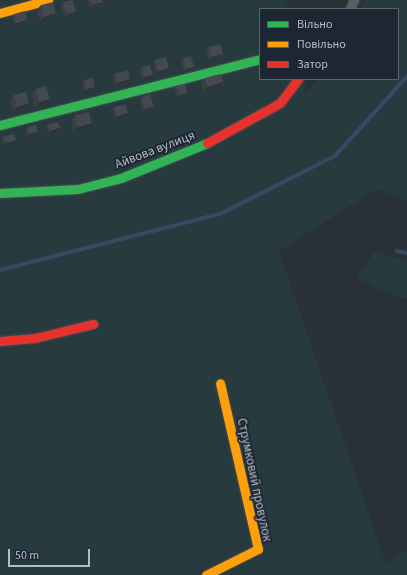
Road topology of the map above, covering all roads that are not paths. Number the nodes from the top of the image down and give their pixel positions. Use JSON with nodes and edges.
{"nodes":[{"id":1,"x":48,"y":0,"type":"edge"},
{"id":2,"x":0,"y":13,"type":"edge"},
{"id":3,"x":259,"y":59,"type":"edge"},
{"id":4,"x":297,"y":80,"type":"edge"},
{"id":5,"x":0,"y":125,"type":"edge"},
{"id":6,"x":0,"y":193,"type":"edge"},
{"id":7,"x":93,"y":324,"type":"dead end"},
{"id":8,"x":0,"y":341,"type":"edge"},
{"id":9,"x":220,"y":383,"type":"dead end"},
{"id":10,"x":206,"y":575,"type":"edge"}],
"edges":[{"from":1,"to":2,"type":"street"},
{"from":3,"to":5,"type":"street"},
{"from":4,"to":6,"type":"street","name":"Айвова вулиця"},
{"from":7,"to":8,"type":"street"},
{"from":9,"to":10,"type":"street","name":"Струмковий провулок"}]}
